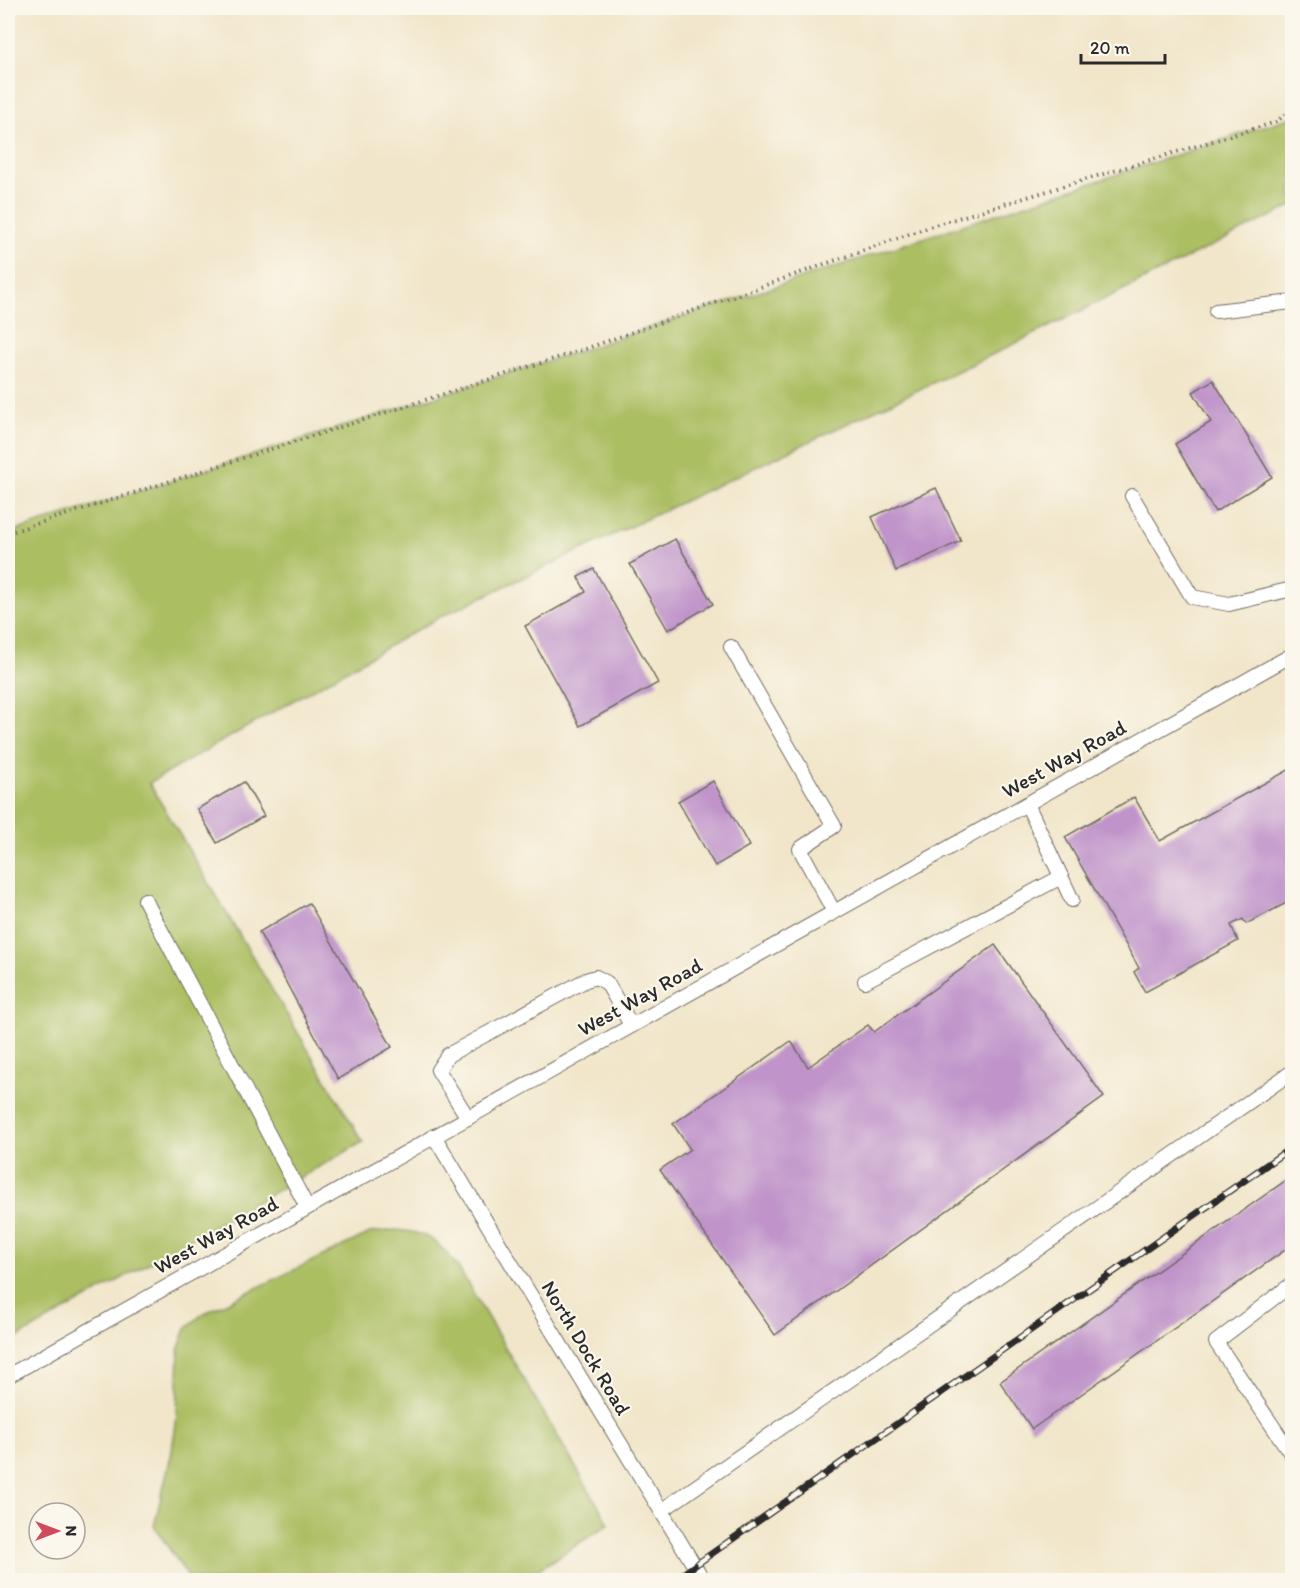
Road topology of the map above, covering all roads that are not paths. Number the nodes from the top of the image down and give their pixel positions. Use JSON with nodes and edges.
{"nodes":[{"id":1,"x":1293,"y":302,"type":"edge"},
{"id":2,"x":1216,"y":311,"type":"dead end"},
{"id":3,"x":1132,"y":496,"type":"dead end"},
{"id":4,"x":1293,"y":589,"type":"edge"},
{"id":5,"x":731,"y":646,"type":"dead end"},
{"id":6,"x":1293,"y":655,"type":"edge"},
{"id":7,"x":1027,"y":804,"type":"junction"},
{"id":8,"x":1061,"y":877,"type":"junction"},
{"id":9,"x":145,"y":900,"type":"dead end"},
{"id":10,"x":1072,"y":900,"type":"dead end"},
{"id":11,"x":834,"y":912,"type":"junction"},
{"id":12,"x":865,"y":981,"type":"dead end"},
{"id":13,"x":631,"y":1025,"type":"junction"},
{"id":14,"x":1293,"y":1072,"type":"edge"},
{"id":15,"x":468,"y":1118,"type":"junction"},
{"id":16,"x":434,"y":1137,"type":"junction"},
{"id":17,"x":307,"y":1207,"type":"junction"},
{"id":18,"x":1293,"y":1284,"type":"edge"},
{"id":19,"x":8,"y":1376,"type":"edge"},
{"id":20,"x":1293,"y":1455,"type":"edge"},
{"id":21,"x":661,"y":1511,"type":"junction"},
{"id":22,"x":703,"y":1581,"type":"edge"}],
"edges":[{"from":1,"to":2,"type":"lane"},
{"from":3,"to":4,"type":"lane"},
{"from":5,"to":11,"type":"lane"},
{"from":6,"to":7,"type":"lane","name":"West Way Road"},
{"from":7,"to":8,"type":"lane"},
{"from":7,"to":11,"type":"lane","name":"West Way Road"},
{"from":8,"to":10,"type":"lane"},
{"from":8,"to":12,"type":"lane"},
{"from":9,"to":17,"type":"lane"},
{"from":11,"to":13,"type":"lane","name":"West Way Road"},
{"from":13,"to":15,"type":"lane","name":"West Way Road"},
{"from":13,"to":15,"type":"lane"},
{"from":14,"to":21,"type":"lane"},
{"from":15,"to":16,"type":"lane","name":"West Way Road"},
{"from":16,"to":17,"type":"lane","name":"West Way Road"},
{"from":16,"to":21,"type":"lane","name":"North Dock Road"},
{"from":17,"to":19,"type":"lane","name":"West Way Road"},
{"from":18,"to":20,"type":"lane"},
{"from":21,"to":22,"type":"lane","name":"North Dock Road"}]}
